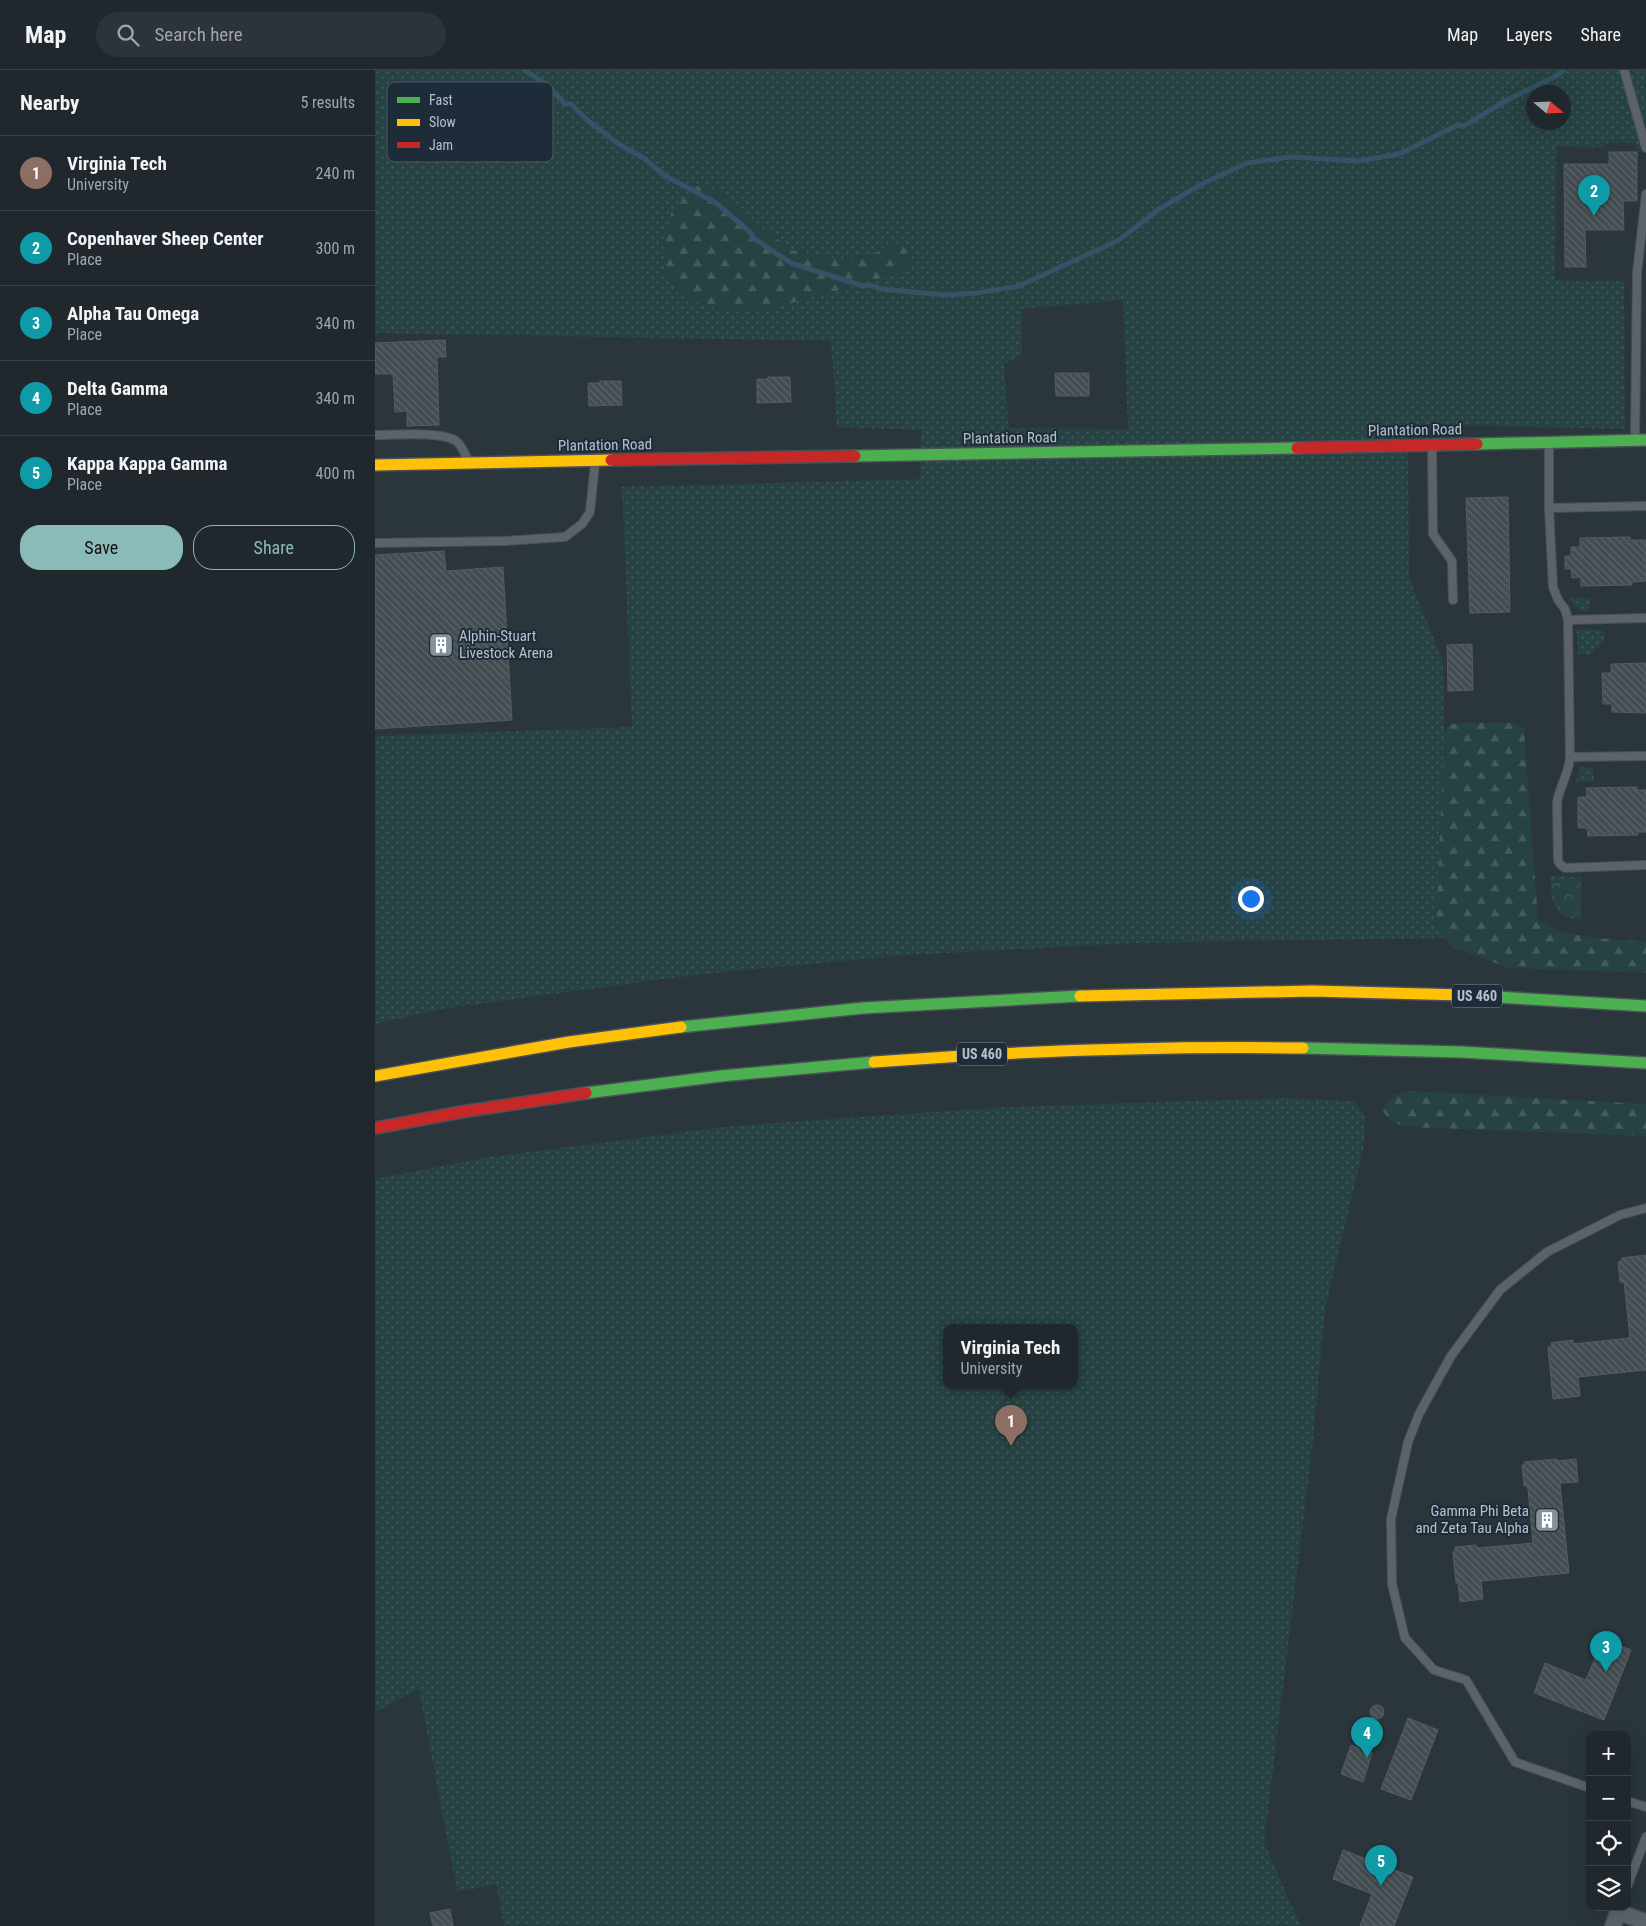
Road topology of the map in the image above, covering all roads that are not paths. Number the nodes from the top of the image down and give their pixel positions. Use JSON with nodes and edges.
{"nodes":[{"id":1,"x":1624,"y":70,"type":"edge"},
{"id":2,"x":1646,"y":148,"type":"edge"},
{"id":3,"x":1646,"y":194,"type":"edge"},
{"id":4,"x":375,"y":435,"type":"edge"},
{"id":5,"x":1641,"y":440,"type":"edge"},
{"id":6,"x":1549,"y":442,"type":"junction"},
{"id":7,"x":1432,"y":444,"type":"junction"},
{"id":8,"x":595,"y":460,"type":"junction"},
{"id":9,"x":469,"y":463,"type":"junction"},
{"id":10,"x":375,"y":465,"type":"edge"},
{"id":11,"x":1646,"y":506,"type":"edge"},
{"id":12,"x":1549,"y":508,"type":"junction"},
{"id":13,"x":375,"y":543,"type":"edge"},
{"id":14,"x":1453,"y":600,"type":"dead end"},
{"id":15,"x":1646,"y":618,"type":"edge"},
{"id":16,"x":1568,"y":620,"type":"junction"},
{"id":17,"x":1646,"y":756,"type":"edge"},
{"id":18,"x":1570,"y":757,"type":"junction"},
{"id":19,"x":1646,"y":865,"type":"edge"},
{"id":20,"x":1646,"y":994,"type":"edge"},
{"id":21,"x":1552,"y":999,"type":"junction"},
{"id":22,"x":1646,"y":1006,"type":"edge"},
{"id":23,"x":1646,"y":1063,"type":"edge"},
{"id":24,"x":375,"y":1076,"type":"edge"},
{"id":25,"x":375,"y":1128,"type":"edge"},
{"id":26,"x":1646,"y":1208,"type":"edge"},
{"id":27,"x":1586,"y":1787,"type":"edge"},
{"id":28,"x":1631,"y":1802,"type":"edge"},
{"id":29,"x":1646,"y":1807,"type":"edge"},
{"id":30,"x":1646,"y":1837,"type":"edge"},
{"id":31,"x":1631,"y":1876,"type":"edge"},
{"id":32,"x":1618,"y":1911,"type":"edge"},
{"id":33,"x":1623,"y":1911,"type":"edge"},
{"id":34,"x":1646,"y":1922,"type":"edge"},
{"id":35,"x":1613,"y":1926,"type":"edge"}],
"edges":[{"from":1,"to":2,"type":"lane"},
{"from":3,"to":5,"type":"lane"},
{"from":4,"to":9,"type":"lane"},
{"from":5,"to":6,"type":"main road","name":"Plantation Road"},
{"from":6,"to":7,"type":"main road","name":"Plantation Road"},
{"from":6,"to":12,"type":"lane"},
{"from":7,"to":8,"type":"main road","name":"Plantation Road"},
{"from":7,"to":14,"type":"lane"},
{"from":8,"to":9,"type":"main road","name":"Plantation Road"},
{"from":8,"to":13,"type":"lane"},
{"from":9,"to":10,"type":"main road","name":"Plantation Road"},
{"from":11,"to":12,"type":"lane"},
{"from":12,"to":16,"type":"lane"},
{"from":15,"to":16,"type":"lane"},
{"from":16,"to":18,"type":"lane"},
{"from":17,"to":18,"type":"lane"},
{"from":18,"to":19,"type":"lane"},
{"from":20,"to":21,"type":"main road"},
{"from":21,"to":22,"type":"main road","number":"US 460"},
{"from":21,"to":24,"type":"main road","number":"US 460"},
{"from":23,"to":25,"type":"main road","number":"US 460"},
{"from":26,"to":27,"type":"lane"},
{"from":28,"to":29,"type":"lane"},
{"from":30,"to":31,"type":"lane"},
{"from":32,"to":35,"type":"street"},
{"from":33,"to":34,"type":"street"}]}
